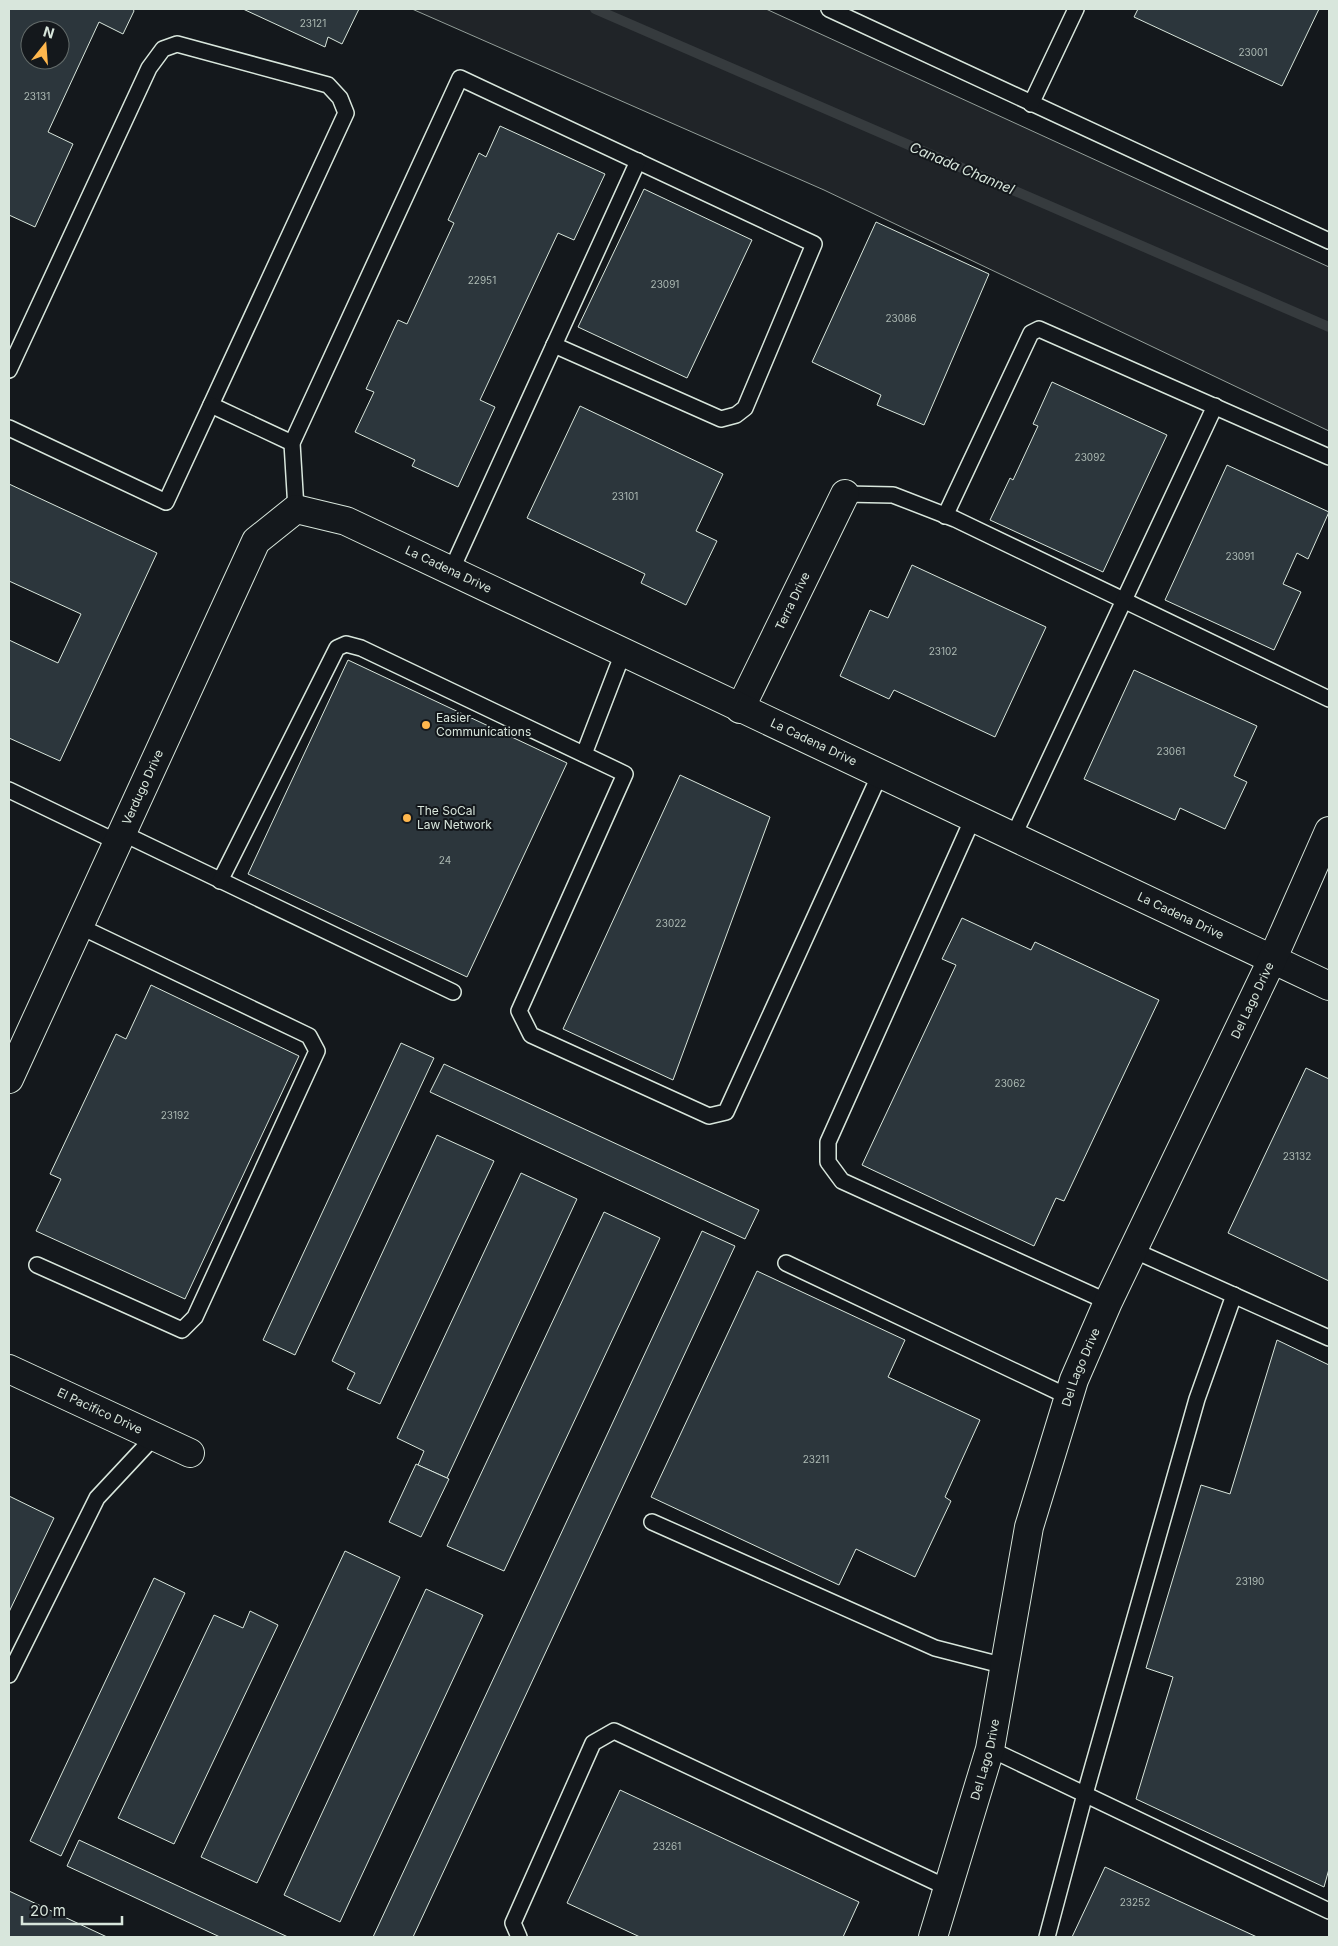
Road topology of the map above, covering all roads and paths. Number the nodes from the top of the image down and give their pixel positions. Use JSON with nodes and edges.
{"nodes":[{"id":1,"x":829,"y":9,"type":"edge"},
{"id":2,"x":1076,"y":9,"type":"edge"},
{"id":3,"x":1031,"y":104,"type":"junction"},
{"id":4,"x":638,"y":161,"type":"junction"},
{"id":5,"x":1329,"y":241,"type":"edge"},
{"id":6,"x":554,"y":345,"type":"junction"},
{"id":7,"x":9,"y":370,"type":"edge"},
{"id":8,"x":210,"y":405,"type":"junction"},
{"id":9,"x":1215,"y":406,"type":"junction"},
{"id":10,"x":9,"y":428,"type":"edge"},
{"id":11,"x":292,"y":443,"type":"junction"},
{"id":12,"x":1329,"y":457,"type":"edge"},
{"id":13,"x":845,"y":494,"type":"joint"},
{"id":14,"x":296,"y":509,"type":"junction"},
{"id":15,"x":945,"y":516,"type":"junction"},
{"id":16,"x":451,"y":571,"type":"junction"},
{"id":17,"x":1124,"y":600,"type":"junction"},
{"id":18,"x":623,"y":653,"type":"junction"},
{"id":19,"x":1329,"y":699,"type":"edge"},
{"id":20,"x":740,"y":708,"type":"junction"},
{"id":21,"x":584,"y":754,"type":"junction"},
{"id":22,"x":880,"y":774,"type":"junction"},
{"id":23,"x":9,"y":790,"type":"edge"},
{"id":24,"x":974,"y":818,"type":"junction"},
{"id":25,"x":1329,"y":831,"type":"edge"},
{"id":26,"x":1013,"y":837,"type":"junction"},
{"id":27,"x":119,"y":838,"type":"junction"},
{"id":28,"x":220,"y":881,"type":"junction"},
{"id":29,"x":79,"y":926,"type":"junction"},
{"id":30,"x":1272,"y":960,"type":"junction"},
{"id":31,"x":1329,"y":986,"type":"edge"},
{"id":32,"x":453,"y":992,"type":"dead end"},
{"id":33,"x":9,"y":1078,"type":"edge"},
{"id":34,"x":1133,"y":1250,"type":"junction"},
{"id":35,"x":786,"y":1263,"type":"dead end"},
{"id":36,"x":37,"y":1266,"type":"dead end"},
{"id":37,"x":1234,"y":1295,"type":"junction"},
{"id":38,"x":1108,"y":1302,"type":"junction"},
{"id":39,"x":1329,"y":1338,"type":"edge"},
{"id":40,"x":9,"y":1370,"type":"edge"},
{"id":41,"x":1069,"y":1396,"type":"junction"},
{"id":42,"x":154,"y":1437,"type":"junction"},
{"id":43,"x":190,"y":1453,"type":"dead end"},
{"id":44,"x":652,"y":1522,"type":"dead end"},
{"id":45,"x":1005,"y":1666,"type":"junction"},
{"id":46,"x":9,"y":1675,"type":"edge"},
{"id":47,"x":990,"y":1749,"type":"junction"},
{"id":48,"x":1085,"y":1794,"type":"junction"},
{"id":49,"x":948,"y":1888,"type":"junction"},
{"id":50,"x":1329,"y":1911,"type":"edge"},
{"id":51,"x":519,"y":1937,"type":"edge"},
{"id":52,"x":934,"y":1937,"type":"edge"},
{"id":53,"x":1047,"y":1937,"type":"edge"}],
"edges":[{"from":1,"to":3,"type":"lane"},
{"from":2,"to":3,"type":"lane"},
{"from":3,"to":5,"type":"lane"},
{"from":4,"to":6,"type":"lane"},
{"from":4,"to":6,"type":"lane"},
{"from":4,"to":11,"type":"lane"},
{"from":6,"to":16,"type":"lane"},
{"from":7,"to":8,"type":"lane"},
{"from":8,"to":10,"type":"lane"},
{"from":8,"to":11,"type":"lane"},
{"from":9,"to":12,"type":"lane"},
{"from":9,"to":15,"type":"lane"},
{"from":9,"to":17,"type":"lane"},
{"from":11,"to":14,"type":"lane"},
{"from":13,"to":15,"type":"lane"},
{"from":13,"to":20,"type":"street","name":"Terra Drive"},
{"from":14,"to":16,"type":"street","name":"La Cadena Drive"},
{"from":14,"to":27,"type":"street","name":"Verdugo Drive"},
{"from":15,"to":17,"type":"lane"},
{"from":16,"to":18,"type":"street","name":"La Cadena Drive"},
{"from":17,"to":19,"type":"lane"},
{"from":17,"to":26,"type":"lane"},
{"from":18,"to":20,"type":"street","name":"La Cadena Drive"},
{"from":18,"to":21,"type":"lane"},
{"from":20,"to":22,"type":"street","name":"La Cadena Drive"},
{"from":21,"to":22,"type":"lane"},
{"from":21,"to":28,"type":"lane"},
{"from":22,"to":24,"type":"street","name":"La Cadena Drive"},
{"from":23,"to":27,"type":"lane"},
{"from":24,"to":26,"type":"street","name":"La Cadena Drive"},
{"from":24,"to":38,"type":"lane"},
{"from":25,"to":30,"type":"street","name":"Del Lago Drive"},
{"from":26,"to":30,"type":"street","name":"La Cadena Drive"},
{"from":27,"to":28,"type":"lane"},
{"from":27,"to":29,"type":"street","name":"Verdugo Drive"},
{"from":28,"to":32,"type":"lane"},
{"from":29,"to":33,"type":"street","name":"Verdugo Drive"},
{"from":29,"to":36,"type":"lane"},
{"from":30,"to":31,"type":"street","name":"La Cadena Drive"},
{"from":30,"to":34,"type":"street","name":"Del Lago Drive"},
{"from":34,"to":37,"type":"lane"},
{"from":34,"to":38,"type":"street","name":"Del Lago Drive"},
{"from":35,"to":41,"type":"lane"},
{"from":37,"to":39,"type":"lane"},
{"from":37,"to":48,"type":"lane"},
{"from":38,"to":41,"type":"street","name":"Del Lago Drive"},
{"from":40,"to":42,"type":"street","name":"El Pacifico Drive"},
{"from":41,"to":45,"type":"street","name":"Del Lago Drive"},
{"from":42,"to":43,"type":"street","name":"El Pacifico Drive"},
{"from":42,"to":46,"type":"lane"},
{"from":44,"to":45,"type":"lane"},
{"from":45,"to":47,"type":"street","name":"Del Lago Drive"},
{"from":47,"to":48,"type":"lane"},
{"from":47,"to":49,"type":"street","name":"Del Lago Drive"},
{"from":48,"to":50,"type":"lane"},
{"from":48,"to":53,"type":"lane"},
{"from":49,"to":51,"type":"lane"},
{"from":49,"to":52,"type":"street","name":"Del Lago Drive"}]}
